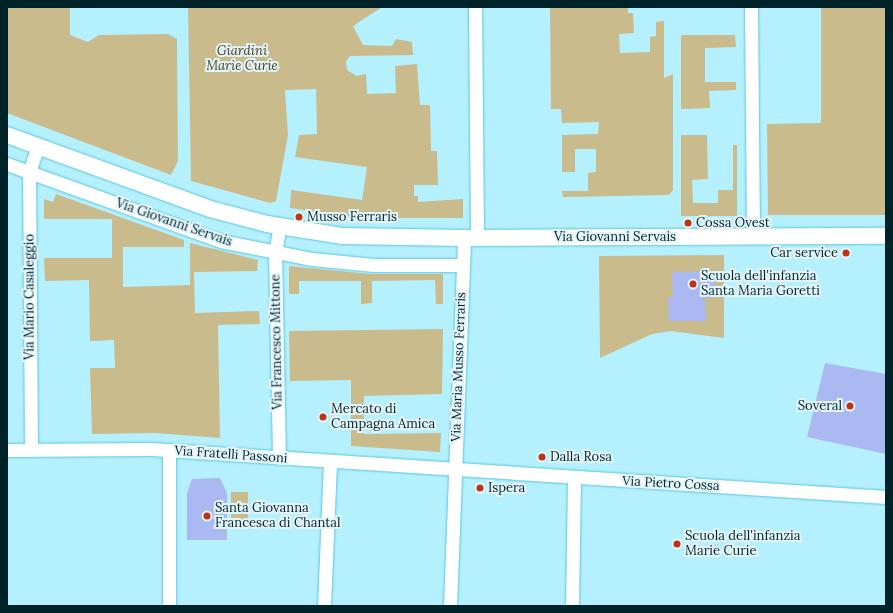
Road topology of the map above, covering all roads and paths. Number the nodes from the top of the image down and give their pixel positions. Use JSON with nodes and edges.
{"nodes":[{"id":1,"x":475,"y":7,"type":"edge"},
{"id":2,"x":751,"y":7,"type":"edge"},
{"id":3,"x":7,"y":135,"type":"edge"},
{"id":4,"x":38,"y":146,"type":"junction"},
{"id":5,"x":7,"y":164,"type":"edge"},
{"id":6,"x":29,"y":172,"type":"junction"},
{"id":7,"x":280,"y":226,"type":"junction"},
{"id":8,"x":753,"y":236,"type":"junction"},
{"id":9,"x":886,"y":236,"type":"edge"},
{"id":10,"x":470,"y":238,"type":"junction"},
{"id":11,"x":275,"y":253,"type":"junction"},
{"id":12,"x":463,"y":265,"type":"junction"},
{"id":13,"x":7,"y":450,"type":"edge"},
{"id":14,"x":31,"y":450,"type":"junction"},
{"id":15,"x":169,"y":451,"type":"junction"},
{"id":16,"x":278,"y":458,"type":"junction"},
{"id":17,"x":330,"y":462,"type":"junction"},
{"id":18,"x":455,"y":469,"type":"junction"},
{"id":19,"x":574,"y":478,"type":"junction"},
{"id":20,"x":886,"y":497,"type":"edge"},
{"id":21,"x":169,"y":606,"type":"edge"},
{"id":22,"x":324,"y":606,"type":"edge"},
{"id":23,"x":450,"y":606,"type":"edge"},
{"id":24,"x":572,"y":606,"type":"edge"}],
"edges":[{"from":1,"to":10,"type":"street"},
{"from":2,"to":8,"type":"street"},
{"from":3,"to":4,"type":"street","name":"Via Giovanni Servais"},
{"from":4,"to":6,"type":"street","name":"Via Mario Casaleggio"},
{"from":4,"to":7,"type":"street","name":"Via Giovanni Servais"},
{"from":5,"to":6,"type":"street","name":"Via Giovanni Servais"},
{"from":6,"to":11,"type":"street","name":"Via Giovanni Servais"},
{"from":6,"to":14,"type":"street","name":"Via Mario Casaleggio"},
{"from":7,"to":10,"type":"street","name":"Via Giovanni Servais"},
{"from":7,"to":11,"type":"street","name":"Via Francesco Mittone"},
{"from":8,"to":9,"type":"street","name":"Via Giovanni Servais"},
{"from":8,"to":10,"type":"street","name":"Via Giovanni Servais"},
{"from":10,"to":12,"type":"street"},
{"from":11,"to":12,"type":"street","name":"Via Giovanni Servais"},
{"from":11,"to":16,"type":"street","name":"Via Francesco Mittone"},
{"from":12,"to":18,"type":"street","name":"Via Maria Musso Ferraris"},
{"from":13,"to":14,"type":"street","name":"Via Fratelli Passoni"},
{"from":14,"to":15,"type":"street","name":"Via Fratelli Passoni"},
{"from":15,"to":16,"type":"street","name":"Via Fratelli Passoni"},
{"from":15,"to":21,"type":"street"},
{"from":16,"to":17,"type":"street","name":"Via Fratelli Passoni"},
{"from":17,"to":18,"type":"street","name":"Via Fratelli Passoni"},
{"from":17,"to":22,"type":"street"},
{"from":18,"to":19,"type":"street","name":"Via Pietro Cossa"},
{"from":18,"to":23,"type":"street","name":"Via Maria Musso Ferraris"},
{"from":19,"to":20,"type":"street","name":"Via Pietro Cossa"},
{"from":19,"to":24,"type":"street"}]}
